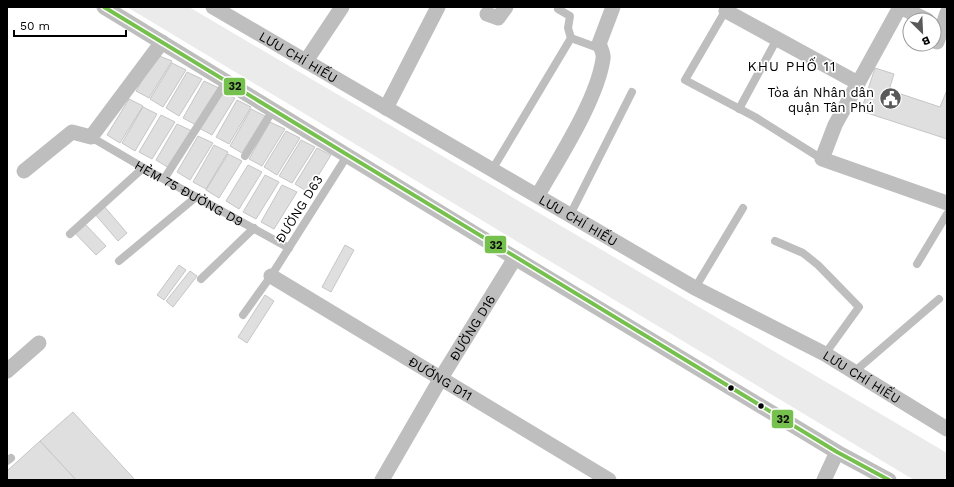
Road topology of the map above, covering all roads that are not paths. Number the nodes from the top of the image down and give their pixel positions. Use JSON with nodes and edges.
{"nodes":[{"id":1,"x":104,"y":7,"type":"edge"},
{"id":2,"x":213,"y":7,"type":"edge"},
{"id":3,"x":342,"y":7,"type":"edge"},
{"id":4,"x":438,"y":7,"type":"edge"},
{"id":5,"x":506,"y":7,"type":"edge"},
{"id":6,"x":613,"y":7,"type":"edge"},
{"id":7,"x":900,"y":7,"type":"edge"},
{"id":8,"x":558,"y":9,"type":"dead end"},
{"id":9,"x":727,"y":9,"type":"edge"},
{"id":10,"x":230,"y":11,"type":"edge"},
{"id":11,"x":910,"y":12,"type":"edge"},
{"id":12,"x":487,"y":14,"type":"dead end"},
{"id":13,"x":571,"y":38,"type":"junction"},
{"id":14,"x":777,"y":39,"type":"junction"},
{"id":15,"x":162,"y":42,"type":"junction"},
{"id":16,"x":601,"y":49,"type":"junction"},
{"id":17,"x":306,"y":61,"type":"junction"},
{"id":18,"x":226,"y":82,"type":"junction"},
{"id":19,"x":858,"y":83,"type":"junction"},
{"id":20,"x":632,"y":92,"type":"dead end"},
{"id":21,"x":386,"y":108,"type":"junction"},
{"id":22,"x":739,"y":109,"type":"junction"},
{"id":23,"x":273,"y":110,"type":"junction"},
{"id":24,"x":91,"y":137,"type":"junction"},
{"id":25,"x":245,"y":156,"type":"dead end"},
{"id":26,"x":347,"y":156,"type":"junction"},
{"id":27,"x":822,"y":159,"type":"junction"},
{"id":28,"x":143,"y":168,"type":"junction"},
{"id":29,"x":492,"y":170,"type":"junction"},
{"id":30,"x":24,"y":171,"type":"dead end"},
{"id":31,"x":164,"y":179,"type":"junction"},
{"id":32,"x":538,"y":195,"type":"junction"},
{"id":33,"x":196,"y":197,"type":"junction"},
{"id":34,"x":947,"y":203,"type":"edge"},
{"id":35,"x":743,"y":208,"type":"dead end"},
{"id":36,"x":947,"y":214,"type":"edge"},
{"id":37,"x":570,"y":215,"type":"junction"},
{"id":38,"x":254,"y":228,"type":"junction"},
{"id":39,"x":70,"y":234,"type":"dead end"},
{"id":40,"x":775,"y":241,"type":"dead end"},
{"id":41,"x":289,"y":248,"type":"junction"},
{"id":42,"x":515,"y":258,"type":"junction"},
{"id":43,"x":118,"y":261,"type":"dead end"},
{"id":44,"x":917,"y":264,"type":"dead end"},
{"id":45,"x":272,"y":276,"type":"junction"},
{"id":46,"x":201,"y":280,"type":"dead end"},
{"id":47,"x":695,"y":288,"type":"junction"},
{"id":48,"x":939,"y":299,"type":"dead end"},
{"id":49,"x":243,"y":315,"type":"dead end"},
{"id":50,"x":39,"y":343,"type":"dead end"},
{"id":51,"x":826,"y":354,"type":"junction"},
{"id":52,"x":7,"y":371,"type":"edge"},
{"id":53,"x":854,"y":372,"type":"junction"},
{"id":54,"x":441,"y":378,"type":"junction"},
{"id":55,"x":947,"y":429,"type":"edge"},
{"id":56,"x":837,"y":452,"type":"junction"},
{"id":57,"x":382,"y":480,"type":"edge"},
{"id":58,"x":609,"y":480,"type":"edge"},
{"id":59,"x":824,"y":480,"type":"edge"},
{"id":60,"x":889,"y":480,"type":"edge"}],
"edges":[{"from":1,"to":15,"type":"street"},
{"from":2,"to":10,"type":"street","name":"LƯU CHÍ HIẾU"},
{"from":3,"to":17,"type":"street"},
{"from":4,"to":21,"type":"street"},
{"from":5,"to":12,"type":"street"},
{"from":6,"to":16,"type":"street"},
{"from":7,"to":11,"type":"street"},
{"from":7,"to":19,"type":"street"},
{"from":8,"to":13,"type":"lane"},
{"from":9,"to":14,"type":"street"},
{"from":9,"to":22,"type":"lane"},
{"from":10,"to":17,"type":"street","name":"LƯU CHÍ HIẾU"},
{"from":13,"to":16,"type":"lane"},
{"from":13,"to":29,"type":"lane"},
{"from":14,"to":19,"type":"street"},
{"from":14,"to":22,"type":"lane"},
{"from":15,"to":18,"type":"street"},
{"from":15,"to":24,"type":"street"},
{"from":16,"to":32,"type":"street"},
{"from":17,"to":21,"type":"street","name":"LƯU CHÍ HIẾU"},
{"from":18,"to":23,"type":"street"},
{"from":18,"to":31,"type":"lane"},
{"from":19,"to":27,"type":"street"},
{"from":20,"to":37,"type":"lane"},
{"from":21,"to":29,"type":"street","name":"LƯU CHÍ HIẾU"},
{"from":22,"to":27,"type":"lane"},
{"from":23,"to":25,"type":"lane"},
{"from":23,"to":26,"type":"street"},
{"from":24,"to":28,"type":"lane","name":"HẺM 75 ĐƯỜNG D9"},
{"from":24,"to":30,"type":"street","name":"HẺM 75 ĐƯỜNG D9"},
{"from":26,"to":41,"type":"lane","name":"ĐƯỜNG D63"},
{"from":26,"to":42,"type":"street"},
{"from":27,"to":34,"type":"street"},
{"from":28,"to":31,"type":"lane","name":"HẺM 75 ĐƯỜNG D9"},
{"from":28,"to":39,"type":"lane"},
{"from":29,"to":32,"type":"street","name":"LƯU CHÍ HIẾU"},
{"from":31,"to":33,"type":"lane","name":"HẺM 75 ĐƯỜNG D9"},
{"from":32,"to":37,"type":"street","name":"LƯU CHÍ HIẾU"},
{"from":33,"to":38,"type":"lane","name":"HẺM 75 ĐƯỜNG D9"},
{"from":33,"to":43,"type":"lane"},
{"from":35,"to":47,"type":"lane"},
{"from":36,"to":44,"type":"lane"},
{"from":37,"to":47,"type":"street","name":"LƯU CHÍ HIẾU"},
{"from":38,"to":41,"type":"lane","name":"HẺM 75 ĐƯỜNG D9"},
{"from":38,"to":46,"type":"lane"},
{"from":40,"to":51,"type":"lane"},
{"from":41,"to":45,"type":"lane","name":"ĐƯỜNG D63"},
{"from":42,"to":54,"type":"street","name":"ĐƯỜNG D16"},
{"from":42,"to":56,"type":"street"},
{"from":45,"to":49,"type":"lane","name":"ĐƯỜNG D63"},
{"from":45,"to":54,"type":"street","name":"ĐƯỜNG D11"},
{"from":47,"to":51,"type":"street","name":"LƯU CHÍ HIẾU"},
{"from":48,"to":53,"type":"lane"},
{"from":50,"to":52,"type":"street"},
{"from":51,"to":53,"type":"street","name":"LƯU CHÍ HIẾU"},
{"from":53,"to":55,"type":"street","name":"LƯU CHÍ HIẾU"},
{"from":54,"to":57,"type":"street","name":"ĐƯỜNG D16"},
{"from":54,"to":58,"type":"street","name":"ĐƯỜNG D11"},
{"from":56,"to":59,"type":"street"},
{"from":56,"to":60,"type":"street"}]}
